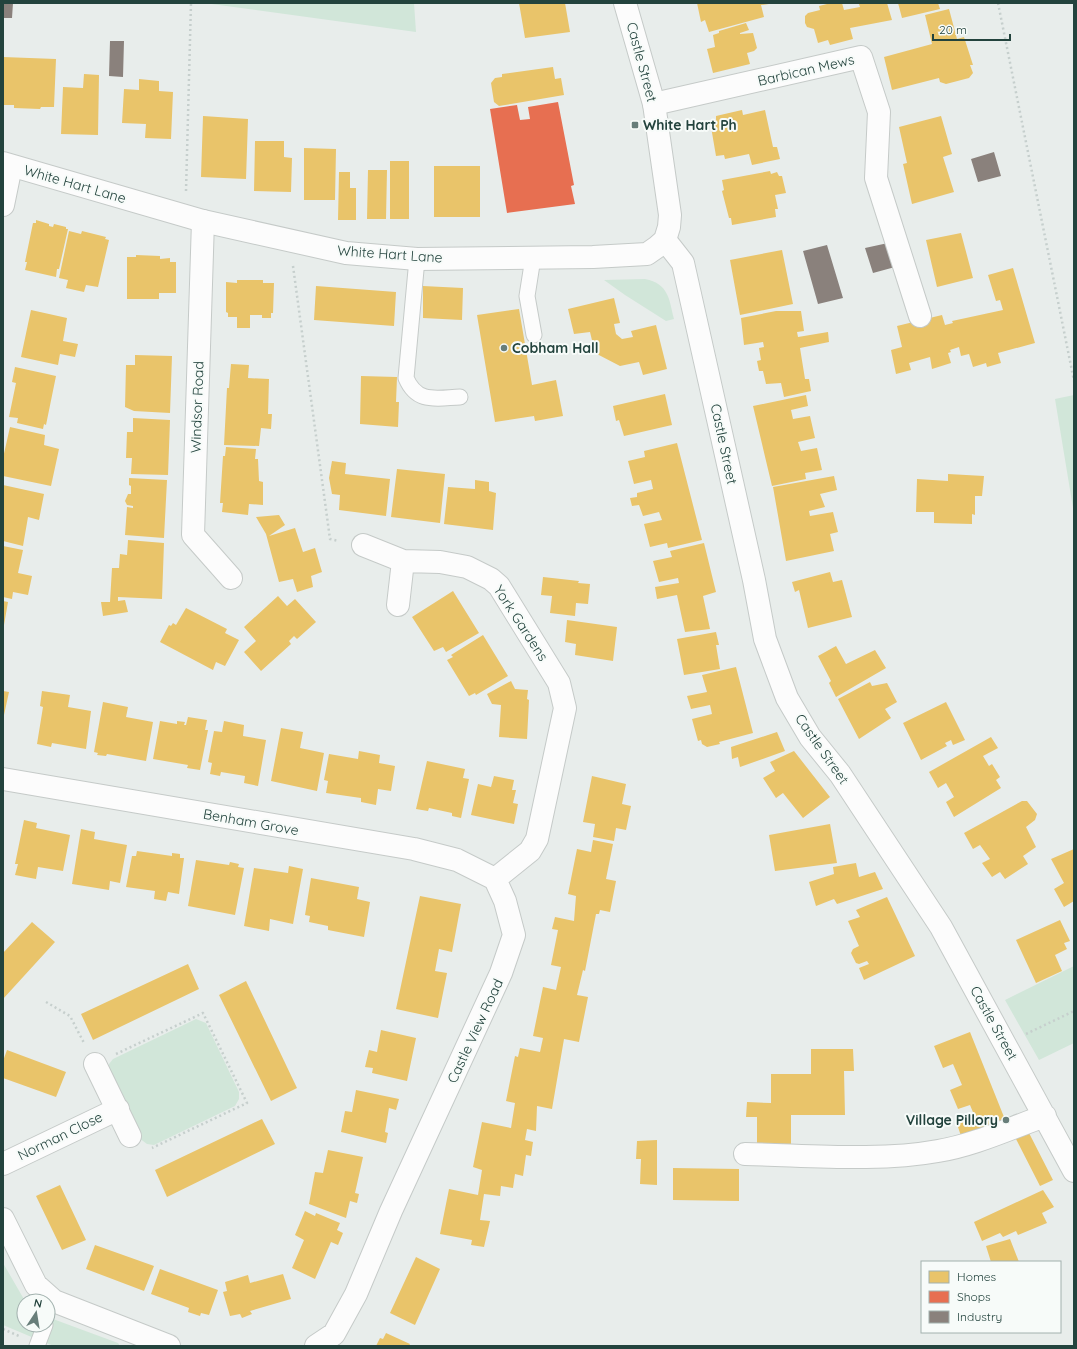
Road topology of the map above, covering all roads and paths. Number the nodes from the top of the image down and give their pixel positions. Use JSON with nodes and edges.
{"nodes":[{"id":1,"x":192,"y":3,"type":"edge"},
{"id":2,"x":625,"y":3,"type":"edge"},
{"id":3,"x":998,"y":3,"type":"edge"},
{"id":4,"x":654,"y":104,"type":"junction"},
{"id":5,"x":7,"y":165,"type":"edge"},
{"id":6,"x":3,"y":204,"type":"edge"},
{"id":7,"x":194,"y":218,"type":"junction"},
{"id":8,"x":664,"y":240,"type":"junction"},
{"id":9,"x":290,"y":241,"type":"junction"},
{"id":10,"x":533,"y":258,"type":"junction"},
{"id":11,"x":417,"y":259,"type":"junction"},
{"id":12,"x":920,"y":316,"type":"dead end"},
{"id":13,"x":534,"y":335,"type":"dead end"},
{"id":14,"x":1074,"y":381,"type":"edge"},
{"id":15,"x":460,"y":397,"type":"dead end"},
{"id":16,"x":363,"y":545,"type":"joint"},
{"id":17,"x":403,"y":560,"type":"junction"},
{"id":18,"x":231,"y":578,"type":"dead end"},
{"id":19,"x":398,"y":605,"type":"dead end"},
{"id":20,"x":3,"y":779,"type":"edge"},
{"id":21,"x":495,"y":879,"type":"junction"},
{"id":22,"x":46,"y":1002,"type":"dead end"},
{"id":23,"x":1074,"y":1010,"type":"edge"},
{"id":24,"x":1005,"y":1044,"type":"junction"},
{"id":25,"x":95,"y":1064,"type":"junction"},
{"id":26,"x":118,"y":1109,"type":"junction"},
{"id":27,"x":1045,"y":1116,"type":"junction"},
{"id":28,"x":130,"y":1136,"type":"joint"},
{"id":29,"x":745,"y":1154,"type":"dead end"},
{"id":30,"x":3,"y":1164,"type":"edge"},
{"id":31,"x":1074,"y":1171,"type":"edge"},
{"id":32,"x":3,"y":1219,"type":"edge"},
{"id":33,"x":41,"y":1293,"type":"edge"},
{"id":34,"x":56,"y":1311,"type":"edge"},
{"id":35,"x":42,"y":1333,"type":"edge"},
{"id":36,"x":158,"y":1344,"type":"edge"},
{"id":37,"x":37,"y":1346,"type":"edge"},
{"id":38,"x":316,"y":1346,"type":"edge"}],
"edges":[{"from":1,"to":7,"type":"path"},
{"from":2,"to":4,"type":"street","name":"Castle Street"},
{"from":3,"to":14,"type":"path"},
{"from":4,"to":8,"type":"street","name":"Castle Street"},
{"from":4,"to":12,"type":"street","name":"Barbican Mews"},
{"from":5,"to":6,"type":"street"},
{"from":5,"to":7,"type":"street","name":"White Hart Lane"},
{"from":7,"to":9,"type":"street","name":"White Hart Lane"},
{"from":7,"to":18,"type":"street","name":"Windsor Road"},
{"from":8,"to":10,"type":"street","name":"White Hart Lane"},
{"from":8,"to":24,"type":"street","name":"Castle Street"},
{"from":9,"to":11,"type":"street","name":"White Hart Lane"},
{"from":9,"to":16,"type":"path"},
{"from":10,"to":11,"type":"street","name":"White Hart Lane"},
{"from":10,"to":13,"type":"lane"},
{"from":11,"to":15,"type":"lane"},
{"from":16,"to":17,"type":"street","name":"York Gardens"},
{"from":17,"to":19,"type":"street"},
{"from":17,"to":21,"type":"street","name":"York Gardens"},
{"from":20,"to":21,"type":"street","name":"Benham Grove"},
{"from":21,"to":38,"type":"street","name":"Castle View Road"},
{"from":22,"to":25,"type":"path"},
{"from":23,"to":24,"type":"path"},
{"from":24,"to":27,"type":"street","name":"Castle Street"},
{"from":25,"to":26,"type":"street","name":"Norman Close"},
{"from":25,"to":28,"type":"path"},
{"from":26,"to":28,"type":"street","name":"Norman Close"},
{"from":26,"to":30,"type":"street","name":"Norman Close"},
{"from":27,"to":29,"type":"street"},
{"from":27,"to":31,"type":"street","name":"Castle Street"},
{"from":32,"to":33,"type":"street"},
{"from":34,"to":36,"type":"street"},
{"from":35,"to":37,"type":"lane"}]}
